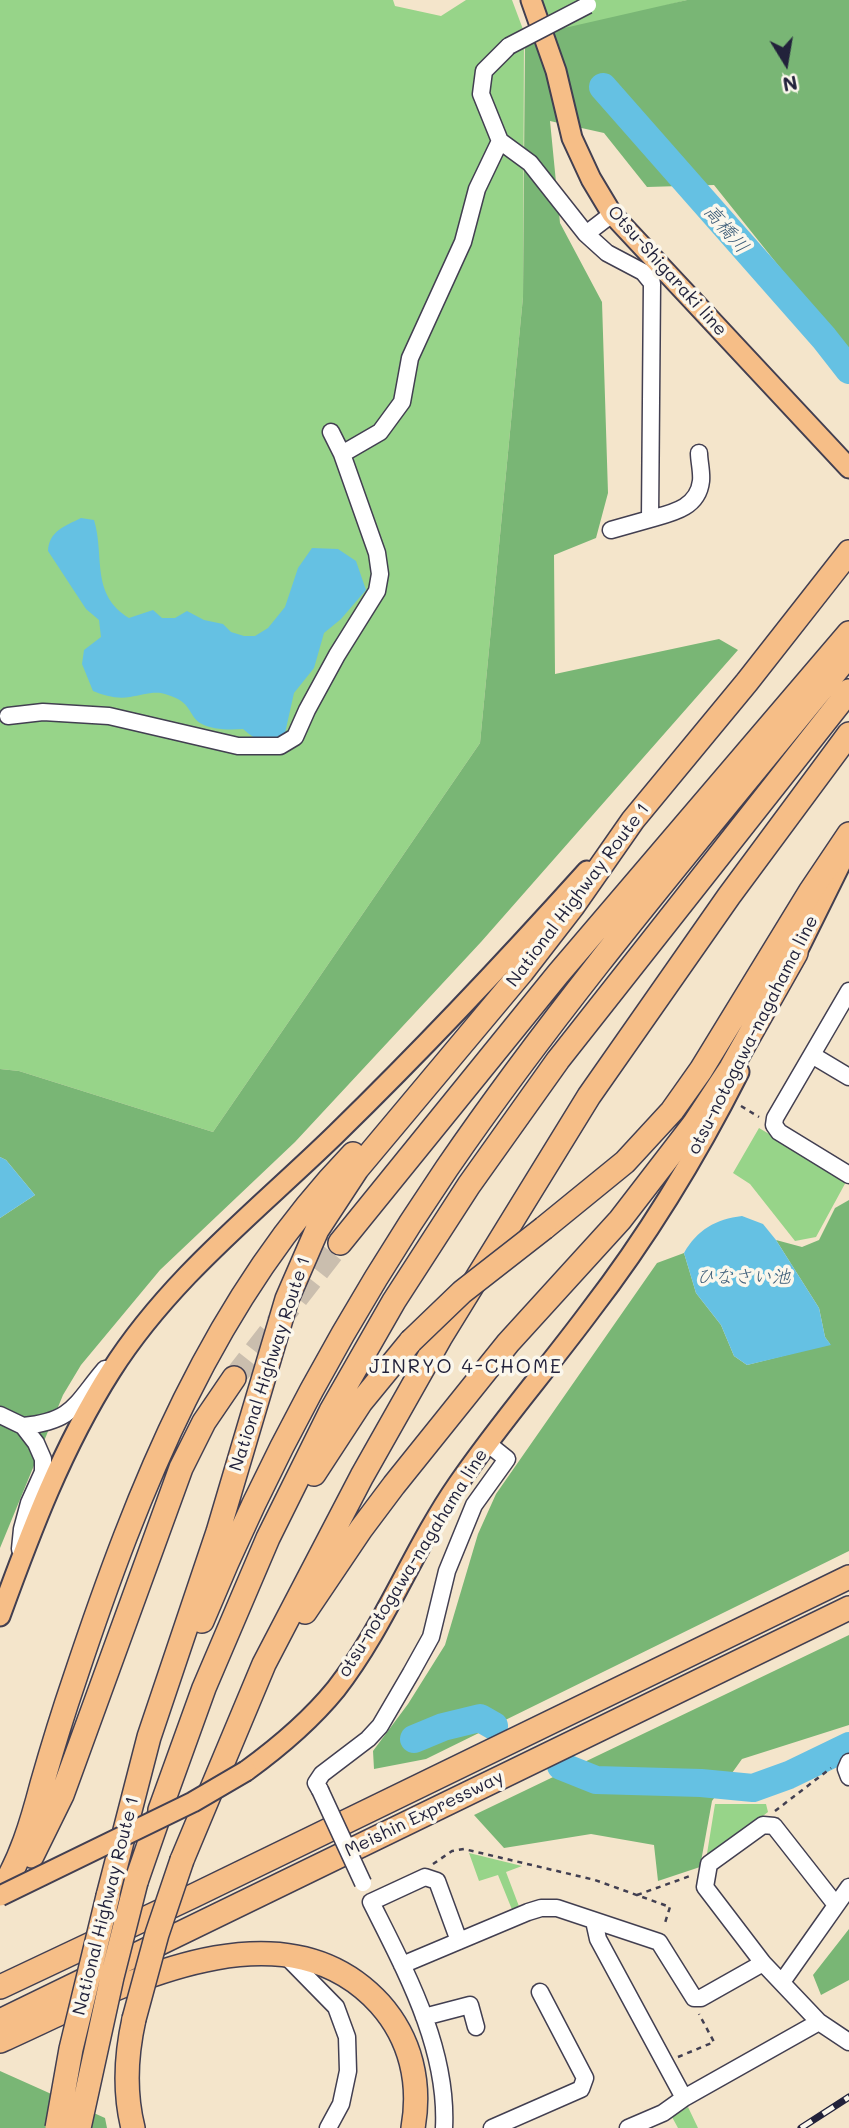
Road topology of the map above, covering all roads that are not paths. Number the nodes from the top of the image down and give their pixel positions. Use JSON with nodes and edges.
{"nodes":[{"id":1,"x":531,"y":0,"type":"edge"},
{"id":2,"x":588,"y":5,"type":"dead end"},
{"id":3,"x":500,"y":141,"type":"junction"},
{"id":4,"x":612,"y":214,"type":"junction"},
{"id":5,"x":586,"y":234,"type":"junction"},
{"id":6,"x":331,"y":432,"type":"dead end"},
{"id":7,"x":699,"y":453,"type":"dead end"},
{"id":8,"x":342,"y":454,"type":"junction"},
{"id":9,"x":849,"y":468,"type":"edge"},
{"id":10,"x":650,"y":519,"type":"junction"},
{"id":11,"x":611,"y":530,"type":"dead end"},
{"id":12,"x":849,"y":552,"type":"edge"},
{"id":13,"x":849,"y":633,"type":"edge"},
{"id":14,"x":849,"y":655,"type":"edge"},
{"id":15,"x":849,"y":691,"type":"edge"},
{"id":16,"x":8,"y":716,"type":"dead end"},
{"id":17,"x":849,"y":734,"type":"edge"},
{"id":18,"x":633,"y":820,"type":"junction"},
{"id":19,"x":849,"y":834,"type":"edge"},
{"id":20,"x":849,"y":849,"type":"edge"},
{"id":21,"x":796,"y":953,"type":"junction"},
{"id":22,"x":849,"y":991,"type":"edge"},
{"id":23,"x":484,"y":1019,"type":"junction"},
{"id":24,"x":812,"y":1055,"type":"junction"},
{"id":25,"x":849,"y":1077,"type":"edge"},
{"id":26,"x":849,"y":1175,"type":"edge"},
{"id":27,"x":340,"y":1243,"type":"tunnel mouth"},
{"id":28,"x":129,"y":1346,"type":"junction"},
{"id":29,"x":234,"y":1378,"type":"tunnel mouth"},
{"id":30,"x":0,"y":1415,"type":"edge"},
{"id":31,"x":23,"y":1426,"type":"junction"},
{"id":32,"x":487,"y":1443,"type":"junction"},
{"id":33,"x":19,"y":1563,"type":"junction"},
{"id":34,"x":849,"y":1577,"type":"edge"},
{"id":35,"x":849,"y":1608,"type":"edge"},
{"id":36,"x":0,"y":1616,"type":"edge"},
{"id":37,"x":223,"y":1759,"type":"junction"},
{"id":38,"x":160,"y":1810,"type":"junction"},
{"id":39,"x":120,"y":1855,"type":"junction"},
{"id":40,"x":849,"y":1887,"type":"edge"},
{"id":41,"x":0,"y":1894,"type":"edge"},
{"id":42,"x":0,"y":1902,"type":"edge"},
{"id":43,"x":371,"y":1902,"type":"junction"},
{"id":44,"x":836,"y":1905,"type":"junction"},
{"id":45,"x":594,"y":1921,"type":"junction"},
{"id":46,"x":459,"y":1941,"type":"junction"},
{"id":47,"x":285,"y":1955,"type":"junction"},
{"id":48,"x":763,"y":1963,"type":"junction"},
{"id":49,"x":402,"y":1965,"type":"junction"},
{"id":50,"x":782,"y":1982,"type":"junction"},
{"id":51,"x":0,"y":1987,"type":"edge"},
{"id":52,"x":540,"y":1992,"type":"dead end"},
{"id":53,"x":424,"y":2017,"type":"junction"},
{"id":54,"x":0,"y":2021,"type":"edge"},
{"id":55,"x":819,"y":2022,"type":"junction"},
{"id":56,"x":476,"y":2027,"type":"dead end"},
{"id":57,"x":0,"y":2041,"type":"edge"},
{"id":58,"x":849,"y":2042,"type":"edge"},
{"id":59,"x":684,"y":2098,"type":"junction"},
{"id":60,"x":502,"y":2126,"type":"edge"},
{"id":61,"x":57,"y":2128,"type":"edge"},
{"id":62,"x":79,"y":2128,"type":"edge"},
{"id":63,"x":133,"y":2128,"type":"edge"},
{"id":64,"x":328,"y":2128,"type":"edge"},
{"id":65,"x":413,"y":2128,"type":"edge"},
{"id":66,"x":443,"y":2128,"type":"edge"},
{"id":67,"x":628,"y":2128,"type":"edge"}],
"edges":[{"from":1,"to":4,"type":"main road","name":"Otsu-Shigaraki line"},
{"from":2,"to":3,"type":"street","bridge":true},
{"from":3,"to":5,"type":"street"},
{"from":3,"to":8,"type":"street"},
{"from":4,"to":5,"type":"street"},
{"from":4,"to":9,"type":"main road","name":"Otsu-Shigaraki line"},
{"from":5,"to":10,"type":"street"},
{"from":6,"to":8,"type":"street"},
{"from":7,"to":10,"type":"street"},
{"from":8,"to":16,"type":"street"},
{"from":10,"to":11,"type":"street"},
{"from":12,"to":18,"type":"highway","name":"National Highway Route 1"},
{"from":13,"to":27,"type":"highway"},
{"from":14,"to":39,"type":"highway"},
{"from":15,"to":38,"type":"highway"},
{"from":17,"to":37,"type":"highway"},
{"from":18,"to":23,"type":"highway","name":"National Highway Route 1"},
{"from":18,"to":28,"type":"main road"},
{"from":19,"to":38,"type":"highway","name":"National Highway Route 1","bridge":true},
{"from":20,"to":21,"type":"main road","name":"otsu-notogawa-nagahama line"},
{"from":21,"to":32,"type":"main road","name":"otsu-notogawa-nagahama line"},
{"from":21,"to":37,"type":"highway"},
{"from":22,"to":24,"type":"street"},
{"from":23,"to":39,"type":"highway","name":"National Highway Route 1"},
{"from":23,"to":41,"type":"highway"},
{"from":24,"to":25,"type":"street"},
{"from":24,"to":26,"type":"street"},
{"from":28,"to":31,"type":"street"},
{"from":28,"to":33,"type":"main road"},
{"from":29,"to":42,"type":"highway"},
{"from":30,"to":31,"type":"street"},
{"from":31,"to":33,"type":"street"},
{"from":32,"to":41,"type":"main road","name":"otsu-notogawa-nagahama line","bridge":true},
{"from":32,"to":43,"type":"street","bridge":true},
{"from":33,"to":36,"type":"main road"},
{"from":34,"to":51,"type":"highway","name":"Meishin Expressway"},
{"from":35,"to":54,"type":"highway","name":"Meishin Expressway"},
{"from":37,"to":63,"type":"highway","bridge":true},
{"from":38,"to":62,"type":"highway","name":"National Highway Route 1","bridge":true},
{"from":39,"to":61,"type":"highway","name":"National Highway Route 1","bridge":true},
{"from":40,"to":44,"type":"street"},
{"from":43,"to":46,"type":"street"},
{"from":43,"to":49,"type":"street"},
{"from":44,"to":48,"type":"street"},
{"from":44,"to":50,"type":"street"},
{"from":45,"to":46,"type":"street"},
{"from":45,"to":48,"type":"street"},
{"from":45,"to":59,"type":"street"},
{"from":46,"to":49,"type":"street"},
{"from":47,"to":57,"type":"highway"},
{"from":47,"to":64,"type":"street"},
{"from":47,"to":65,"type":"highway"},
{"from":48,"to":50,"type":"street"},
{"from":49,"to":53,"type":"street"},
{"from":50,"to":55,"type":"street"},
{"from":52,"to":60,"type":"street"},
{"from":53,"to":56,"type":"street"},
{"from":53,"to":66,"type":"street"},
{"from":55,"to":58,"type":"street"},
{"from":55,"to":59,"type":"street"},
{"from":59,"to":67,"type":"street"}]}
